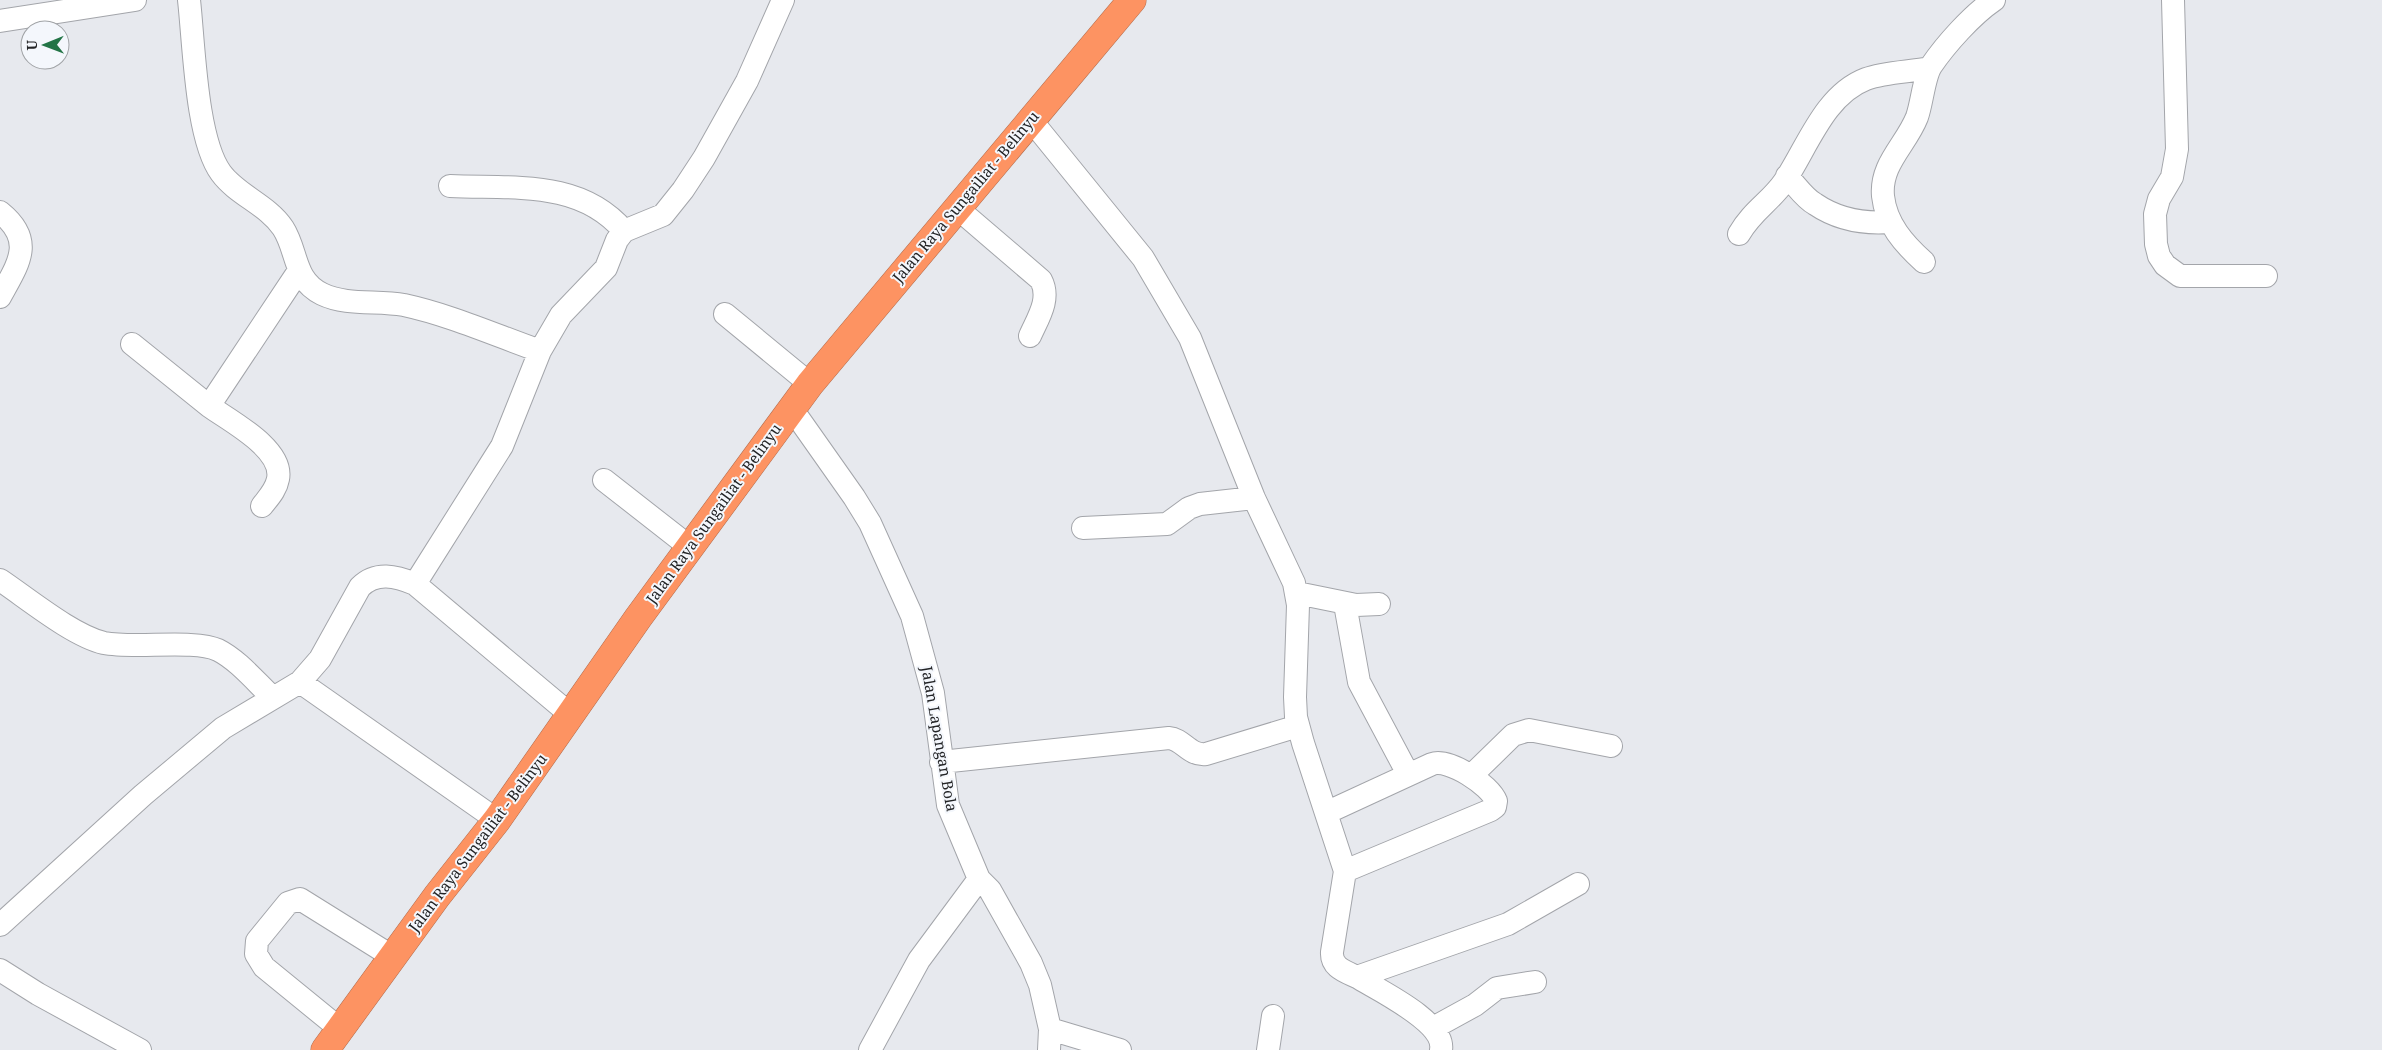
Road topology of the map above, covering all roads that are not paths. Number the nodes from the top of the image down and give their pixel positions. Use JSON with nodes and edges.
{"nodes":[{"id":1,"x":135,"y":0,"type":"edge"},
{"id":2,"x":188,"y":0,"type":"edge"},
{"id":3,"x":782,"y":0,"type":"edge"},
{"id":4,"x":1132,"y":0,"type":"edge"},
{"id":5,"x":1994,"y":0,"type":"edge"},
{"id":6,"x":2173,"y":0,"type":"edge"},
{"id":7,"x":0,"y":21,"type":"edge"},
{"id":8,"x":1930,"y":68,"type":"junction"},
{"id":9,"x":1032,"y":120,"type":"junction"},
{"id":10,"x":1788,"y":176,"type":"junction"},
{"id":11,"x":450,"y":186,"type":"dead end"},
{"id":12,"x":957,"y":208,"type":"junction"},
{"id":13,"x":0,"y":212,"type":"edge"},
{"id":14,"x":1890,"y":222,"type":"junction"},
{"id":15,"x":624,"y":230,"type":"junction"},
{"id":16,"x":1739,"y":234,"type":"dead end"},
{"id":17,"x":1924,"y":262,"type":"dead end"},
{"id":18,"x":298,"y":272,"type":"junction"},
{"id":19,"x":2266,"y":276,"type":"dead end"},
{"id":20,"x":0,"y":297,"type":"edge"},
{"id":21,"x":725,"y":314,"type":"dead end"},
{"id":22,"x":1030,"y":336,"type":"dead end"},
{"id":23,"x":132,"y":344,"type":"dead end"},
{"id":24,"x":540,"y":350,"type":"junction"},
{"id":25,"x":810,"y":384,"type":"junction"},
{"id":26,"x":209,"y":406,"type":"junction"},
{"id":27,"x":792,"y":408,"type":"junction"},
{"id":28,"x":604,"y":480,"type":"dead end"},
{"id":29,"x":1254,"y":498,"type":"junction"},
{"id":30,"x":262,"y":506,"type":"dead end"},
{"id":31,"x":1083,"y":528,"type":"dead end"},
{"id":32,"x":691,"y":548,"type":"junction"},
{"id":33,"x":0,"y":580,"type":"edge"},
{"id":34,"x":415,"y":584,"type":"junction"},
{"id":35,"x":1298,"y":593,"type":"junction"},
{"id":36,"x":1345,"y":604,"type":"junction"},
{"id":37,"x":1379,"y":604,"type":"dead end"},
{"id":38,"x":300,"y":682,"type":"junction"},
{"id":39,"x":272,"y":698,"type":"junction"},
{"id":40,"x":571,"y":715,"type":"junction"},
{"id":41,"x":1298,"y":726,"type":"junction"},
{"id":42,"x":1611,"y":746,"type":"dead end"},
{"id":43,"x":942,"y":762,"type":"junction"},
{"id":44,"x":1408,"y":774,"type":"junction"},
{"id":45,"x":1470,"y":776,"type":"junction"},
{"id":46,"x":1328,"y":812,"type":"junction"},
{"id":47,"x":497,"y":820,"type":"junction"},
{"id":48,"x":1346,"y":871,"type":"junction"},
{"id":49,"x":979,"y":879,"type":"junction"},
{"id":50,"x":1578,"y":884,"type":"dead end"},
{"id":51,"x":0,"y":924,"type":"edge"},
{"id":52,"x":393,"y":957,"type":"junction"},
{"id":53,"x":0,"y":970,"type":"edge"},
{"id":54,"x":1357,"y":976,"type":"junction"},
{"id":55,"x":1535,"y":982,"type":"dead end"},
{"id":56,"x":1273,"y":1016,"type":"dead end"},
{"id":57,"x":1434,"y":1028,"type":"junction"},
{"id":58,"x":332,"y":1040,"type":"edge"},
{"id":59,"x":1050,"y":1040,"type":"edge"},
{"id":60,"x":140,"y":1050,"type":"edge"},
{"id":61,"x":870,"y":1050,"type":"edge"},
{"id":62,"x":1120,"y":1050,"type":"edge"},
{"id":63,"x":1268,"y":1050,"type":"edge"},
{"id":64,"x":1441,"y":1050,"type":"edge"}],
"edges":[{"from":1,"to":7,"type":"street"},
{"from":2,"to":18,"type":"street"},
{"from":3,"to":15,"type":"street"},
{"from":4,"to":9,"type":"highway","name":"Jalan Raya Sungailiat - Belinyu"},
{"from":5,"to":8,"type":"street"},
{"from":6,"to":19,"type":"street"},
{"from":8,"to":10,"type":"street"},
{"from":8,"to":14,"type":"street"},
{"from":9,"to":12,"type":"highway","name":"Jalan Raya Sungailiat - Belinyu"},
{"from":9,"to":29,"type":"street"},
{"from":10,"to":14,"type":"street"},
{"from":10,"to":16,"type":"street"},
{"from":11,"to":15,"type":"street"},
{"from":12,"to":22,"type":"street"},
{"from":12,"to":25,"type":"highway","name":"Jalan Raya Sungailiat - Belinyu"},
{"from":13,"to":20,"type":"street"},
{"from":14,"to":17,"type":"street"},
{"from":15,"to":24,"type":"street"},
{"from":18,"to":24,"type":"street"},
{"from":18,"to":26,"type":"street"},
{"from":21,"to":25,"type":"street"},
{"from":23,"to":26,"type":"street"},
{"from":24,"to":34,"type":"street"},
{"from":25,"to":27,"type":"highway","name":"Jalan Raya Sungailiat - Belinyu"},
{"from":26,"to":30,"type":"street"},
{"from":27,"to":32,"type":"highway","name":"Jalan Raya Sungailiat - Belinyu"},
{"from":27,"to":43,"type":"street","name":"Jalan Lapangan Bola"},
{"from":28,"to":32,"type":"street"},
{"from":29,"to":31,"type":"street"},
{"from":29,"to":35,"type":"street"},
{"from":32,"to":40,"type":"highway","name":"Jalan Raya Sungailiat - Belinyu"},
{"from":33,"to":39,"type":"street"},
{"from":34,"to":38,"type":"street"},
{"from":34,"to":40,"type":"street"},
{"from":35,"to":36,"type":"street"},
{"from":35,"to":41,"type":"street"},
{"from":36,"to":37,"type":"street"},
{"from":36,"to":44,"type":"street"},
{"from":38,"to":39,"type":"street"},
{"from":38,"to":47,"type":"street"},
{"from":39,"to":51,"type":"street"},
{"from":40,"to":47,"type":"highway","name":"Jalan Raya Sungailiat - Belinyu"},
{"from":41,"to":43,"type":"street"},
{"from":41,"to":46,"type":"street"},
{"from":42,"to":45,"type":"street"},
{"from":43,"to":49,"type":"street","name":"Jalan Lapangan Bola"},
{"from":44,"to":45,"type":"street"},
{"from":44,"to":46,"type":"street"},
{"from":45,"to":48,"type":"street"},
{"from":46,"to":48,"type":"street"},
{"from":47,"to":52,"type":"highway","name":"Jalan Raya Sungailiat - Belinyu"},
{"from":48,"to":54,"type":"street"},
{"from":49,"to":59,"type":"street","name":"Jalan Lapangan Bola"},
{"from":49,"to":61,"type":"street"},
{"from":50,"to":54,"type":"street"},
{"from":52,"to":58,"type":"highway","name":"Jalan Raya Sungailiat - Belinyu"},
{"from":52,"to":58,"type":"street"},
{"from":53,"to":60,"type":"street"},
{"from":54,"to":57,"type":"street"},
{"from":55,"to":57,"type":"street"},
{"from":56,"to":63,"type":"street"},
{"from":57,"to":64,"type":"street"},
{"from":59,"to":62,"type":"street"}]}
